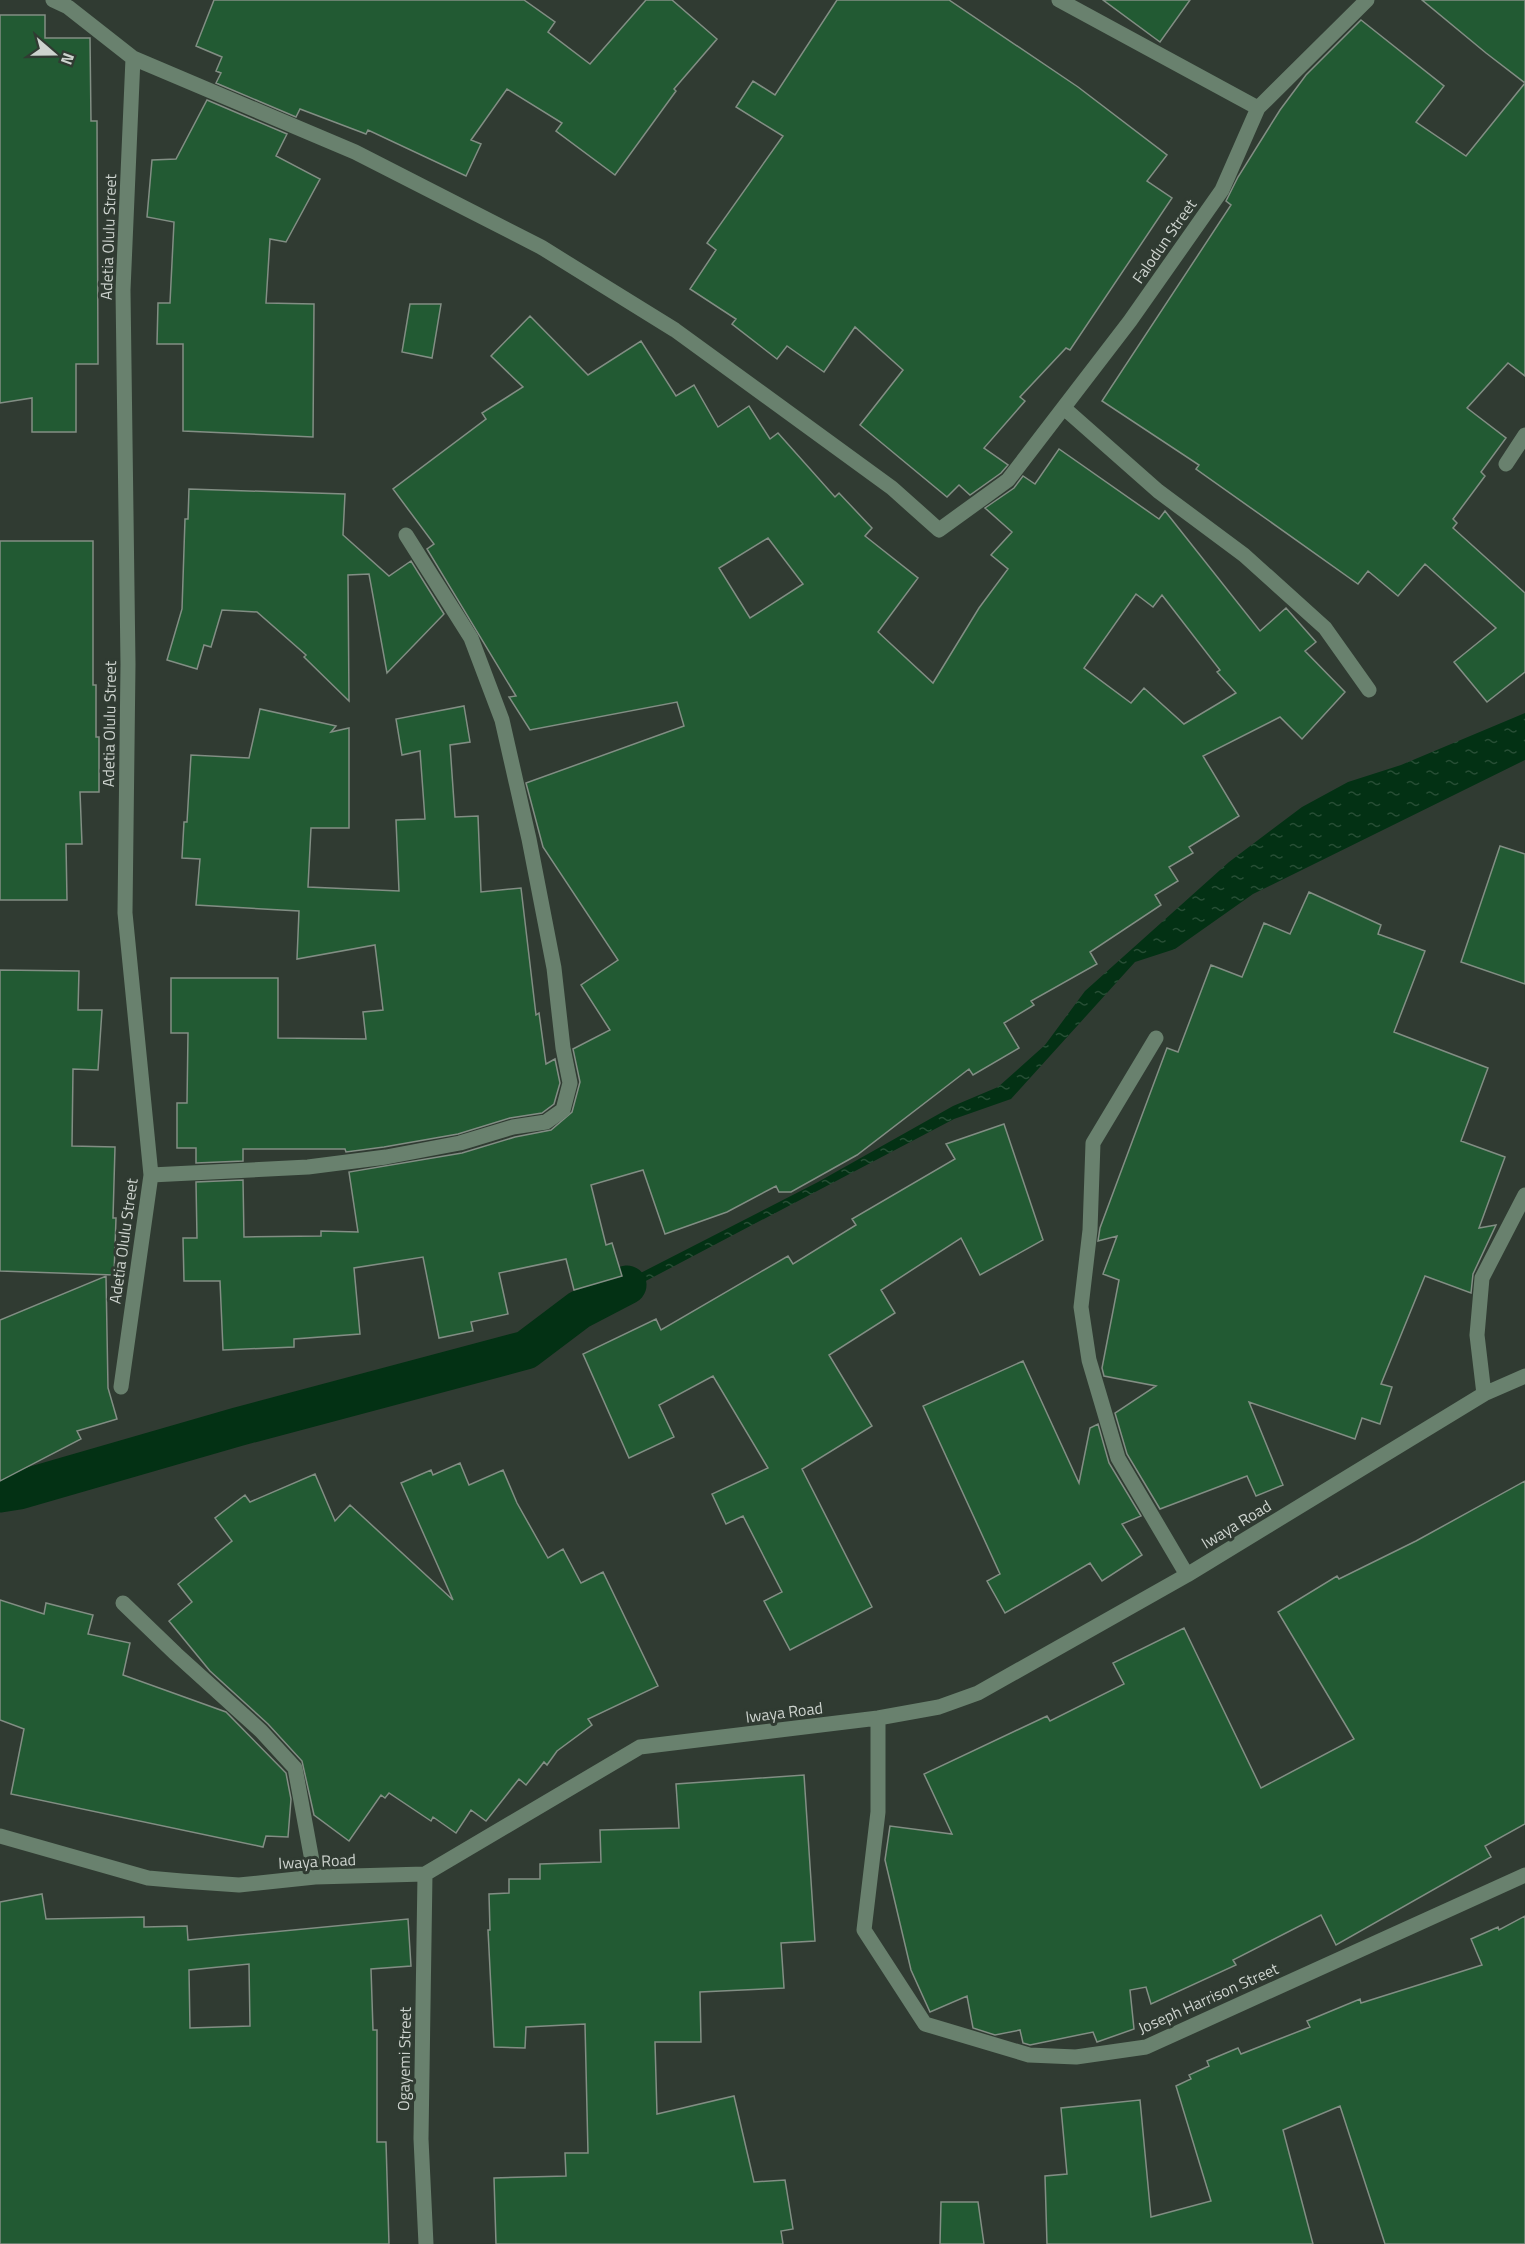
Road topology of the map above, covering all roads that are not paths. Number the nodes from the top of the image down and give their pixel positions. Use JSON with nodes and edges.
{"nodes":[{"id":1,"x":52,"y":0,"type":"edge"},
{"id":2,"x":1059,"y":0,"type":"edge"},
{"id":3,"x":1367,"y":0,"type":"edge"},
{"id":4,"x":73,"y":3,"type":"edge"},
{"id":5,"x":133,"y":58,"type":"junction"},
{"id":6,"x":1258,"y":108,"type":"junction"},
{"id":7,"x":1064,"y":408,"type":"junction"},
{"id":8,"x":1525,"y":435,"type":"edge"},
{"id":9,"x":1506,"y":464,"type":"dead end"},
{"id":10,"x":406,"y":535,"type":"dead end"},
{"id":11,"x":1369,"y":690,"type":"dead end"},
{"id":12,"x":1156,"y":1038,"type":"dead end"},
{"id":13,"x":152,"y":1175,"type":"junction"},
{"id":14,"x":1525,"y":1195,"type":"edge"},
{"id":15,"x":1525,"y":1376,"type":"edge"},
{"id":16,"x":121,"y":1387,"type":"dead end"},
{"id":17,"x":1484,"y":1394,"type":"junction"},
{"id":18,"x":1187,"y":1575,"type":"junction"},
{"id":19,"x":123,"y":1603,"type":"dead end"},
{"id":20,"x":878,"y":1718,"type":"junction"},
{"id":21,"x":0,"y":1836,"type":"edge"},
{"id":22,"x":425,"y":1874,"type":"junction"},
{"id":23,"x":1525,"y":1875,"type":"edge"},
{"id":24,"x":315,"y":1877,"type":"junction"},
{"id":25,"x":426,"y":2244,"type":"edge"}],
"edges":[{"from":1,"to":4,"type":"street"},
{"from":2,"to":6,"type":"street"},
{"from":3,"to":6,"type":"street","name":"Falodun Street"},
{"from":4,"to":5,"type":"street"},
{"from":5,"to":7,"type":"street","name":"Falodun Street"},
{"from":5,"to":13,"type":"street","name":"Adetia Olulu Street"},
{"from":6,"to":7,"type":"street","name":"Falodun Street"},
{"from":7,"to":11,"type":"street"},
{"from":8,"to":9,"type":"street"},
{"from":10,"to":13,"type":"street"},
{"from":12,"to":18,"type":"street"},
{"from":13,"to":16,"type":"street","name":"Adetia Olulu Street"},
{"from":14,"to":17,"type":"street"},
{"from":15,"to":17,"type":"street","name":"Iwaya Road"},
{"from":17,"to":18,"type":"street","name":"Iwaya Road"},
{"from":18,"to":20,"type":"street","name":"Iwaya Road"},
{"from":19,"to":24,"type":"street"},
{"from":20,"to":22,"type":"street","name":"Iwaya Road"},
{"from":20,"to":23,"type":"street","name":"Joseph Harrison Street"},
{"from":21,"to":24,"type":"street","name":"Iwaya Road"},
{"from":22,"to":24,"type":"street","name":"Iwaya Road"},
{"from":22,"to":25,"type":"street","name":"Ogayemi Street"}]}
